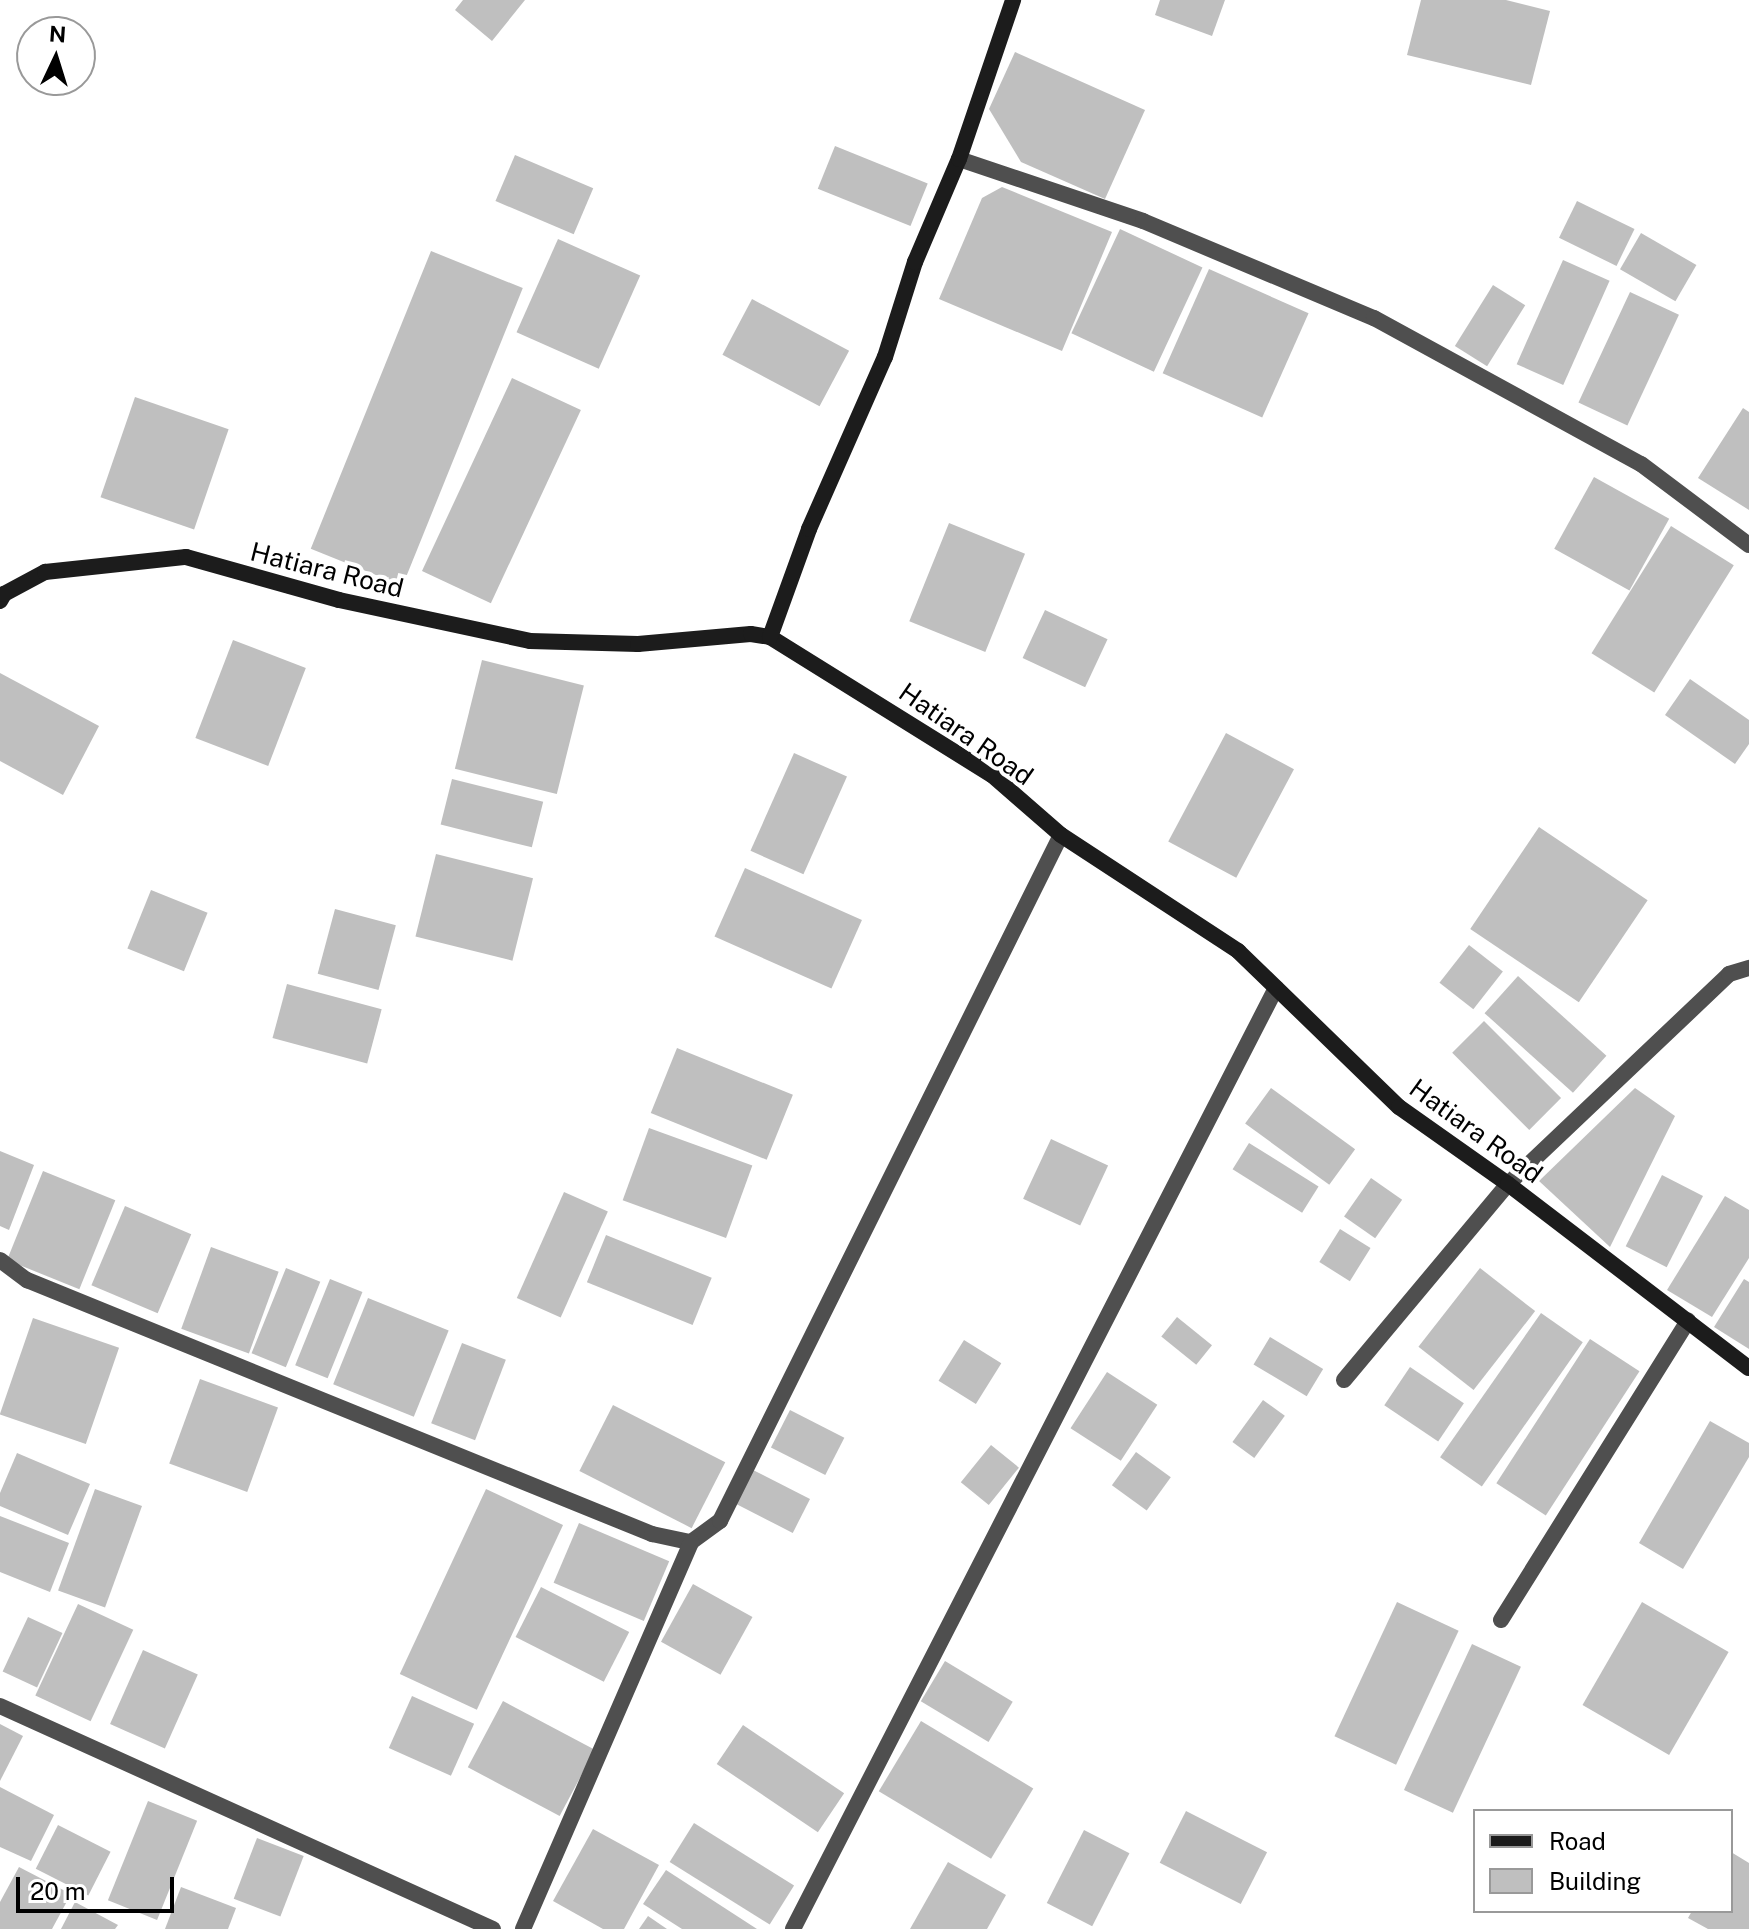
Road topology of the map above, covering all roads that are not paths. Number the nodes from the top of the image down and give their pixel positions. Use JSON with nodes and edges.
{"nodes":[{"id":1,"x":1013,"y":0,"type":"edge"},
{"id":2,"x":959,"y":159,"type":"junction"},
{"id":3,"x":1749,"y":545,"type":"edge"},
{"id":4,"x":0,"y":601,"type":"edge"},
{"id":5,"x":770,"y":637,"type":"junction"},
{"id":6,"x":1061,"y":835,"type":"junction"},
{"id":7,"x":1749,"y":968,"type":"edge"},
{"id":8,"x":1276,"y":988,"type":"junction"},
{"id":9,"x":1508,"y":1184,"type":"junction"},
{"id":10,"x":0,"y":1260,"type":"edge"},
{"id":11,"x":1688,"y":1321,"type":"junction"},
{"id":12,"x":1749,"y":1368,"type":"edge"},
{"id":13,"x":1344,"y":1380,"type":"dead end"},
{"id":14,"x":691,"y":1542,"type":"junction"},
{"id":15,"x":1501,"y":1620,"type":"dead end"},
{"id":16,"x":0,"y":1706,"type":"edge"},
{"id":17,"x":493,"y":1929,"type":"edge"},
{"id":18,"x":523,"y":1929,"type":"edge"},
{"id":19,"x":793,"y":1929,"type":"edge"}],
"edges":[{"from":1,"to":2,"type":"street"},
{"from":2,"to":3,"type":"street"},
{"from":2,"to":5,"type":"street"},
{"from":4,"to":5,"type":"street","name":"Hatiara Road"},
{"from":5,"to":6,"type":"street","name":"Hatiara Road"},
{"from":6,"to":8,"type":"street","name":"Hatiara Road"},
{"from":6,"to":14,"type":"street"},
{"from":7,"to":9,"type":"street"},
{"from":8,"to":9,"type":"street","name":"Hatiara Road"},
{"from":8,"to":19,"type":"street"},
{"from":9,"to":11,"type":"street","name":"Hatiara Road"},
{"from":9,"to":13,"type":"street"},
{"from":10,"to":14,"type":"street"},
{"from":11,"to":12,"type":"street","name":"Hatiara Road"},
{"from":11,"to":15,"type":"street"},
{"from":14,"to":18,"type":"street"},
{"from":16,"to":17,"type":"street"}]}
